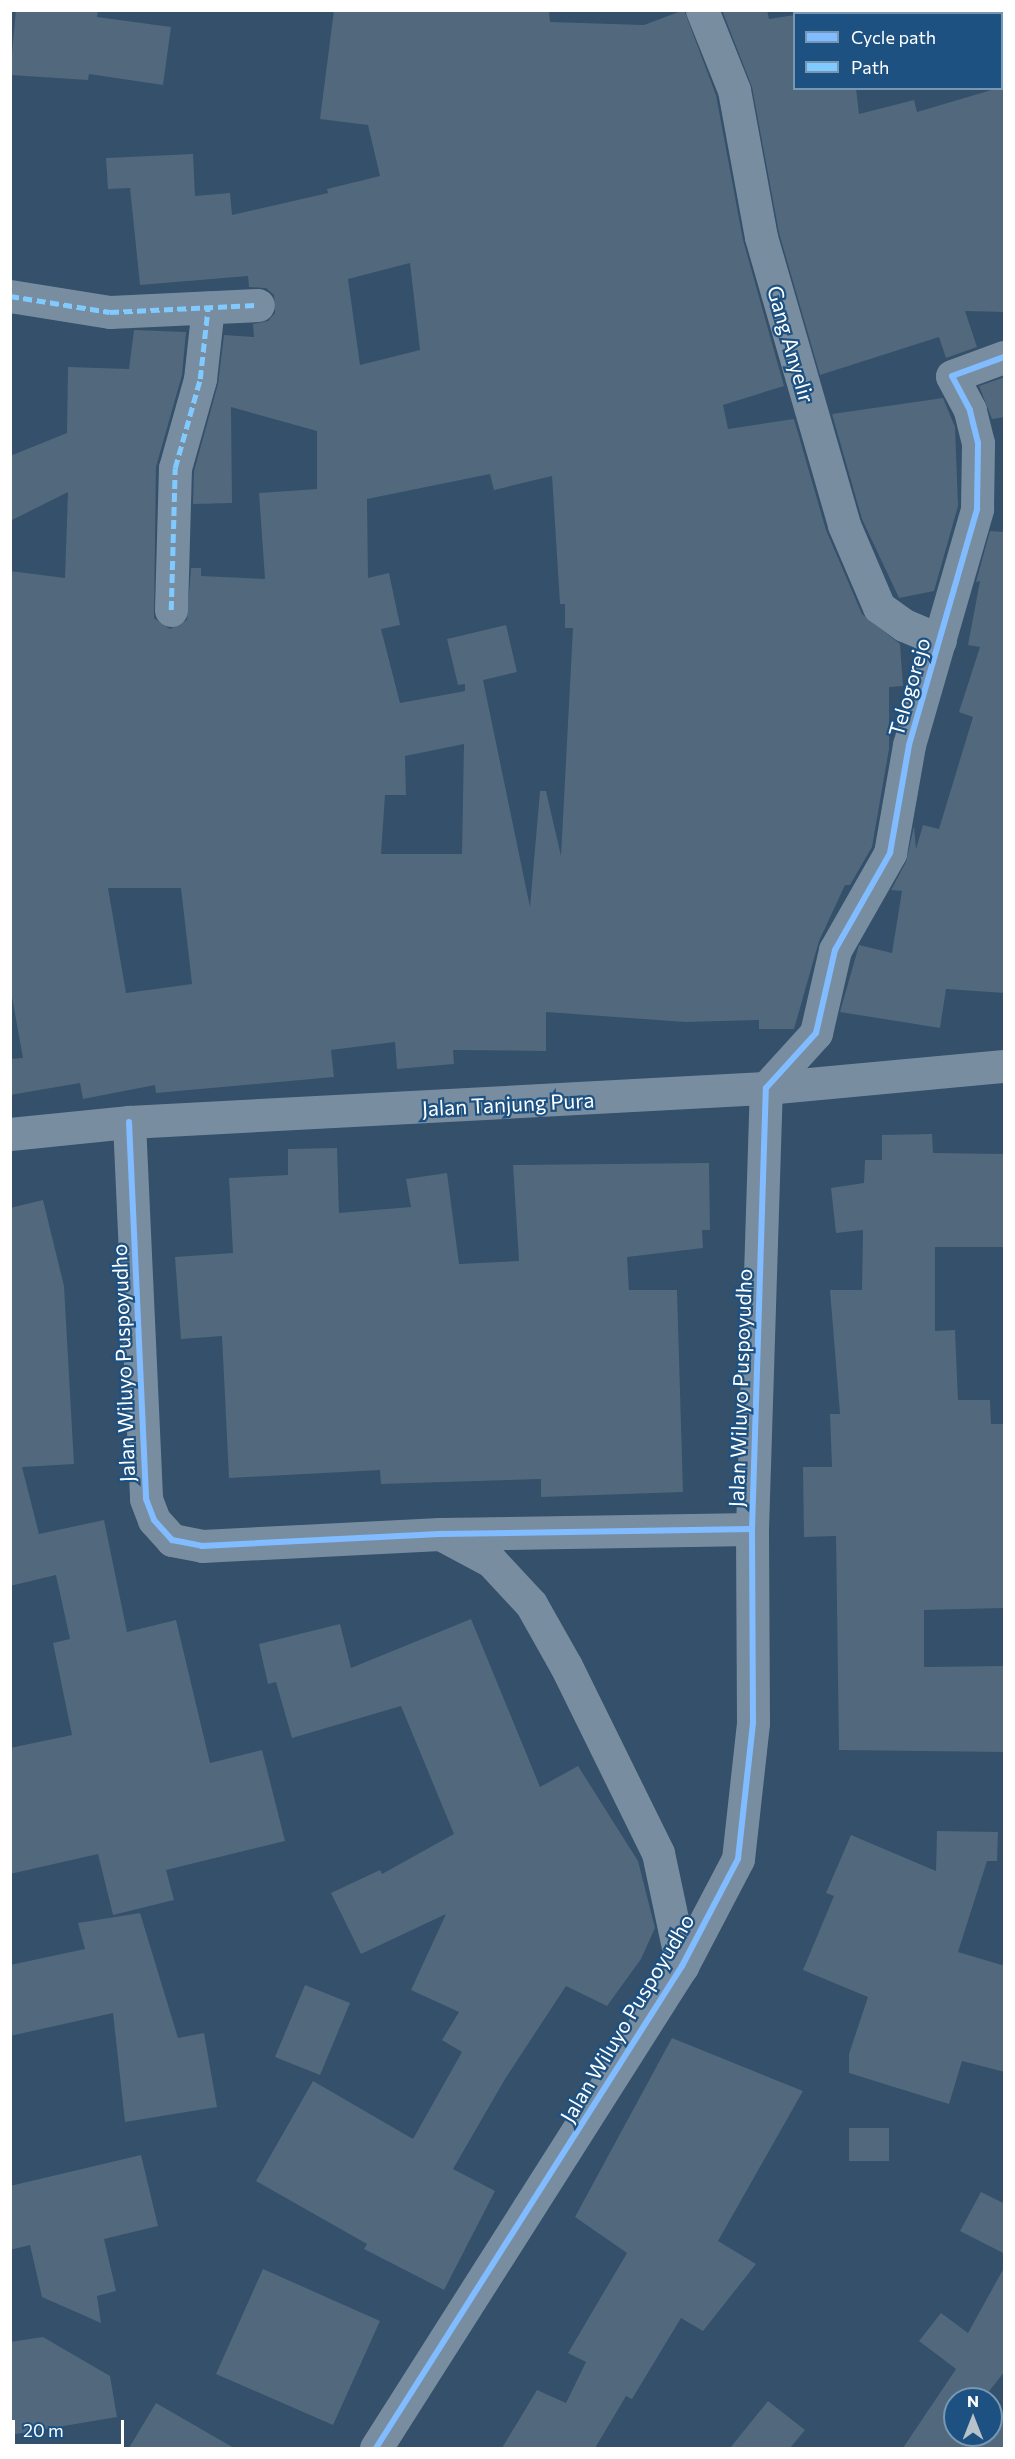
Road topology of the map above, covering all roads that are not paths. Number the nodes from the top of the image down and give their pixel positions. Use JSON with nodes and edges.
{"nodes":[{"id":1,"x":702,"y":10,"type":"edge"},
{"id":2,"x":10,"y":296,"type":"edge"},
{"id":3,"x":258,"y":305,"type":"dead end"},
{"id":4,"x":208,"y":307,"type":"junction"},
{"id":5,"x":1005,"y":357,"type":"edge"},
{"id":6,"x":171,"y":610,"type":"dead end"},
{"id":7,"x":940,"y":640,"type":"junction"},
{"id":8,"x":1005,"y":1066,"type":"edge"},
{"id":9,"x":766,"y":1088,"type":"junction"},
{"id":10,"x":129,"y":1122,"type":"junction"},
{"id":11,"x":10,"y":1134,"type":"edge"},
{"id":12,"x":752,"y":1528,"type":"junction"},
{"id":13,"x":440,"y":1534,"type":"junction"},
{"id":14,"x":682,"y":1966,"type":"junction"},
{"id":15,"x":376,"y":2448,"type":"edge"}],
"edges":[{"from":1,"to":7,"type":"street","name":"Gang Anyelir"},
{"from":2,"to":4,"type":"street"},
{"from":3,"to":4,"type":"street"},
{"from":4,"to":6,"type":"street"},
{"from":5,"to":7,"type":"street","name":"Telogorejo"},
{"from":7,"to":9,"type":"street","name":"Telogorejo"},
{"from":8,"to":9,"type":"street","name":"Jalan Tanjung Pura"},
{"from":9,"to":10,"type":"street","name":"Jalan Tanjung Pura"},
{"from":9,"to":12,"type":"street","name":"Jalan Wiluyo Puspoyudho"},
{"from":10,"to":11,"type":"street","name":"Jalan Tanjung Pura"},
{"from":10,"to":13,"type":"street","name":"Jalan Wiluyo Puspoyudho"},
{"from":12,"to":13,"type":"street","name":"Jalan Wiluyo Puspoyudho"},
{"from":12,"to":14,"type":"street","name":"Jalan Wiluyo Puspoyudho"},
{"from":13,"to":14,"type":"street"},
{"from":14,"to":15,"type":"street","name":"Jalan Wiluyo Puspoyudho"}]}
